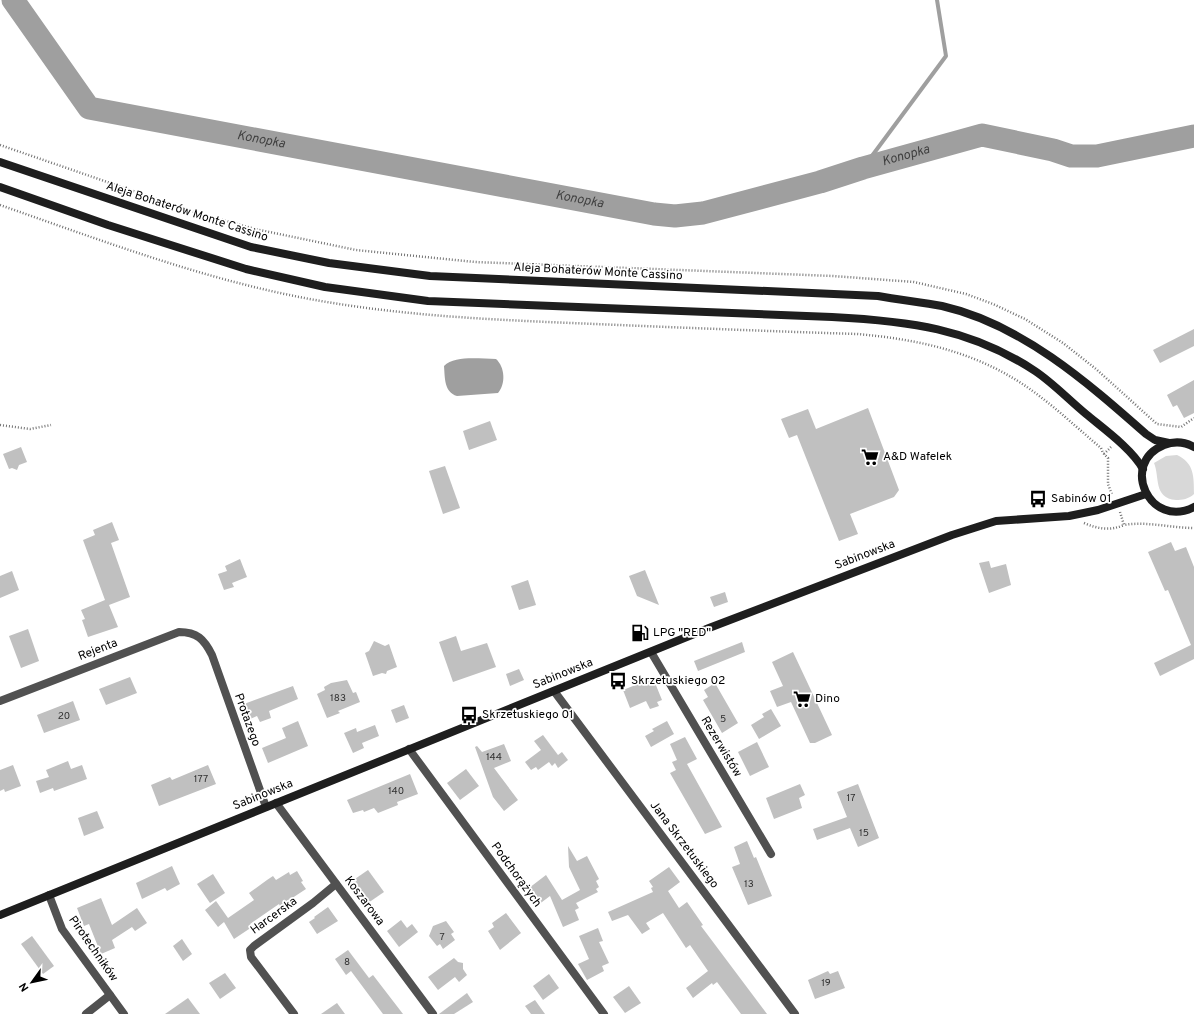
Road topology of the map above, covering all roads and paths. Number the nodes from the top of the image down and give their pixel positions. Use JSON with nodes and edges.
{"nodes":[{"id":1,"x":0,"y":145,"type":"edge"},
{"id":2,"x":0,"y":162,"type":"edge"},
{"id":3,"x":0,"y":187,"type":"edge"},
{"id":4,"x":1194,"y":418,"type":"edge"},
{"id":5,"x":0,"y":425,"type":"edge"},
{"id":6,"x":51,"y":425,"type":"dead end"},
{"id":7,"x":1169,"y":443,"type":"junction"},
{"id":8,"x":1112,"y":446,"type":"dead end"},
{"id":9,"x":1194,"y":447,"type":"edge"},
{"id":10,"x":1143,"y":469,"type":"junction"},
{"id":11,"x":1112,"y":494,"type":"dead end"},
{"id":12,"x":1146,"y":494,"type":"junction"},
{"id":13,"x":1194,"y":507,"type":"edge"},
{"id":14,"x":1069,"y":516,"type":"junction"},
{"id":15,"x":1122,"y":519,"type":"dead end"},
{"id":16,"x":1124,"y":525,"type":"junction"},
{"id":17,"x":1194,"y":528,"type":"edge"},
{"id":18,"x":205,"y":641,"type":"joint"},
{"id":19,"x":651,"y":652,"type":"junction"},
{"id":20,"x":554,"y":691,"type":"junction"},
{"id":21,"x":0,"y":702,"type":"edge"},
{"id":22,"x":409,"y":749,"type":"junction"},
{"id":23,"x":276,"y":803,"type":"junction"},
{"id":24,"x":266,"y":807,"type":"junction"},
{"id":25,"x":771,"y":854,"type":"dead end"},
{"id":26,"x":336,"y":884,"type":"junction"},
{"id":27,"x":49,"y":895,"type":"junction"},
{"id":28,"x":0,"y":915,"type":"edge"},
{"id":29,"x":110,"y":994,"type":"junction"},
{"id":30,"x":86,"y":1014,"type":"edge"},
{"id":31,"x":124,"y":1014,"type":"edge"},
{"id":32,"x":294,"y":1014,"type":"edge"},
{"id":33,"x":433,"y":1014,"type":"edge"},
{"id":34,"x":604,"y":1014,"type":"edge"},
{"id":35,"x":795,"y":1014,"type":"edge"}],
"edges":[{"from":1,"to":4,"type":"path"},
{"from":2,"to":7,"type":"main road","name":"Aleja Bohaterów Monte Cassino"},
{"from":3,"to":10,"type":"main road"},
{"from":5,"to":6,"type":"path"},
{"from":7,"to":9,"type":"main road","name":"Aleja Bohaterów Monte Cassino"},
{"from":7,"to":10,"type":"main road"},
{"from":8,"to":11,"type":"path"},
{"from":10,"to":12,"type":"main road"},
{"from":12,"to":13,"type":"main road"},
{"from":12,"to":14,"type":"main road","name":"Sabinowska"},
{"from":14,"to":16,"type":"path"},
{"from":14,"to":19,"type":"main road","name":"Sabinowska"},
{"from":15,"to":16,"type":"path"},
{"from":16,"to":17,"type":"path"},
{"from":18,"to":21,"type":"street","name":"Rejenta"},
{"from":18,"to":24,"type":"street","name":"Protazego"},
{"from":19,"to":20,"type":"main road","name":"Sabinowska"},
{"from":19,"to":25,"type":"street","name":"Rezerwistów"},
{"from":20,"to":22,"type":"main road","name":"Sabinowska"},
{"from":20,"to":35,"type":"street","name":"Jana Skrzetuskiego"},
{"from":22,"to":23,"type":"main road","name":"Sabinowska"},
{"from":22,"to":34,"type":"street","name":"Podchorążych"},
{"from":23,"to":24,"type":"main road","name":"Sabinowska"},
{"from":23,"to":26,"type":"street","name":"Koszarowa"},
{"from":24,"to":27,"type":"main road","name":"Sabinowska"},
{"from":26,"to":32,"type":"street","name":"Harcerska"},
{"from":26,"to":33,"type":"street","name":"Koszarowa"},
{"from":27,"to":28,"type":"main road","name":"Sabinowska"},
{"from":27,"to":29,"type":"street","name":"Pirotechników"},
{"from":29,"to":30,"type":"street","name":"Pirotechników"},
{"from":29,"to":31,"type":"street","name":"Pirotechników"}]}
